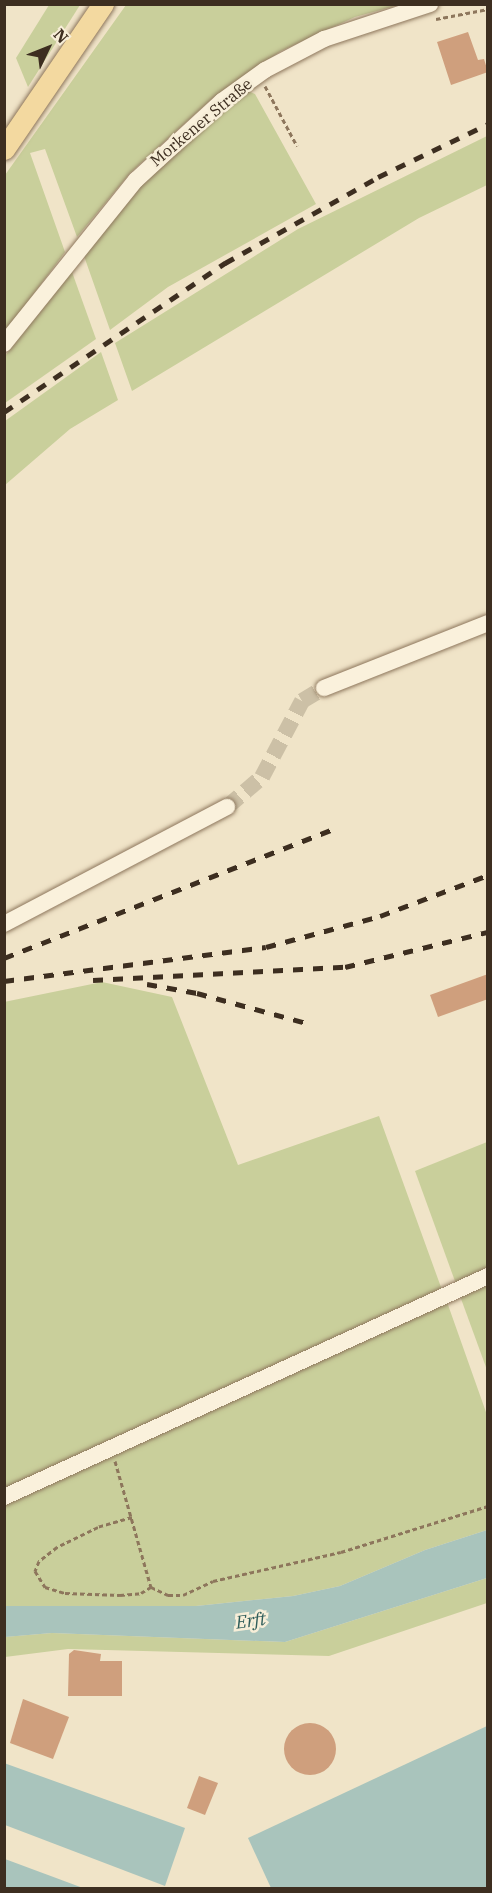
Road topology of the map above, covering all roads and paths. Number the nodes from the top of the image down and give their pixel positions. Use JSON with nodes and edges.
{"nodes":[{"id":1,"x":103,"y":4,"type":"edge"},
{"id":2,"x":430,"y":4,"type":"edge"},
{"id":3,"x":258,"y":75,"type":"junction"},
{"id":4,"x":297,"y":146,"type":"dead end"},
{"id":5,"x":4,"y":149,"type":"edge"},
{"id":6,"x":4,"y":344,"type":"edge"},
{"id":7,"x":488,"y":623,"type":"edge"},
{"id":8,"x":324,"y":688,"type":"tunnel mouth"},
{"id":9,"x":227,"y":807,"type":"tunnel mouth"},
{"id":10,"x":4,"y":924,"type":"edge"},
{"id":11,"x":488,"y":1276,"type":"edge"},
{"id":12,"x":111,"y":1448,"type":"junction"},
{"id":13,"x":4,"y":1497,"type":"edge"},
{"id":14,"x":488,"y":1506,"type":"edge"},
{"id":15,"x":132,"y":1517,"type":"junction"},
{"id":16,"x":151,"y":1587,"type":"junction"}],
"edges":[{"from":1,"to":5,"type":"main road"},
{"from":2,"to":3,"type":"street","name":"Morkener Straße"},
{"from":3,"to":4,"type":"path"},
{"from":3,"to":6,"type":"street","name":"Morkener Straße"},
{"from":7,"to":8,"type":"street"},
{"from":9,"to":10,"type":"street"},
{"from":11,"to":12,"type":"street"},
{"from":12,"to":13,"type":"street"},
{"from":12,"to":15,"type":"path"},
{"from":14,"to":16,"type":"path"},
{"from":15,"to":16,"type":"path"},
{"from":15,"to":16,"type":"path"}]}
